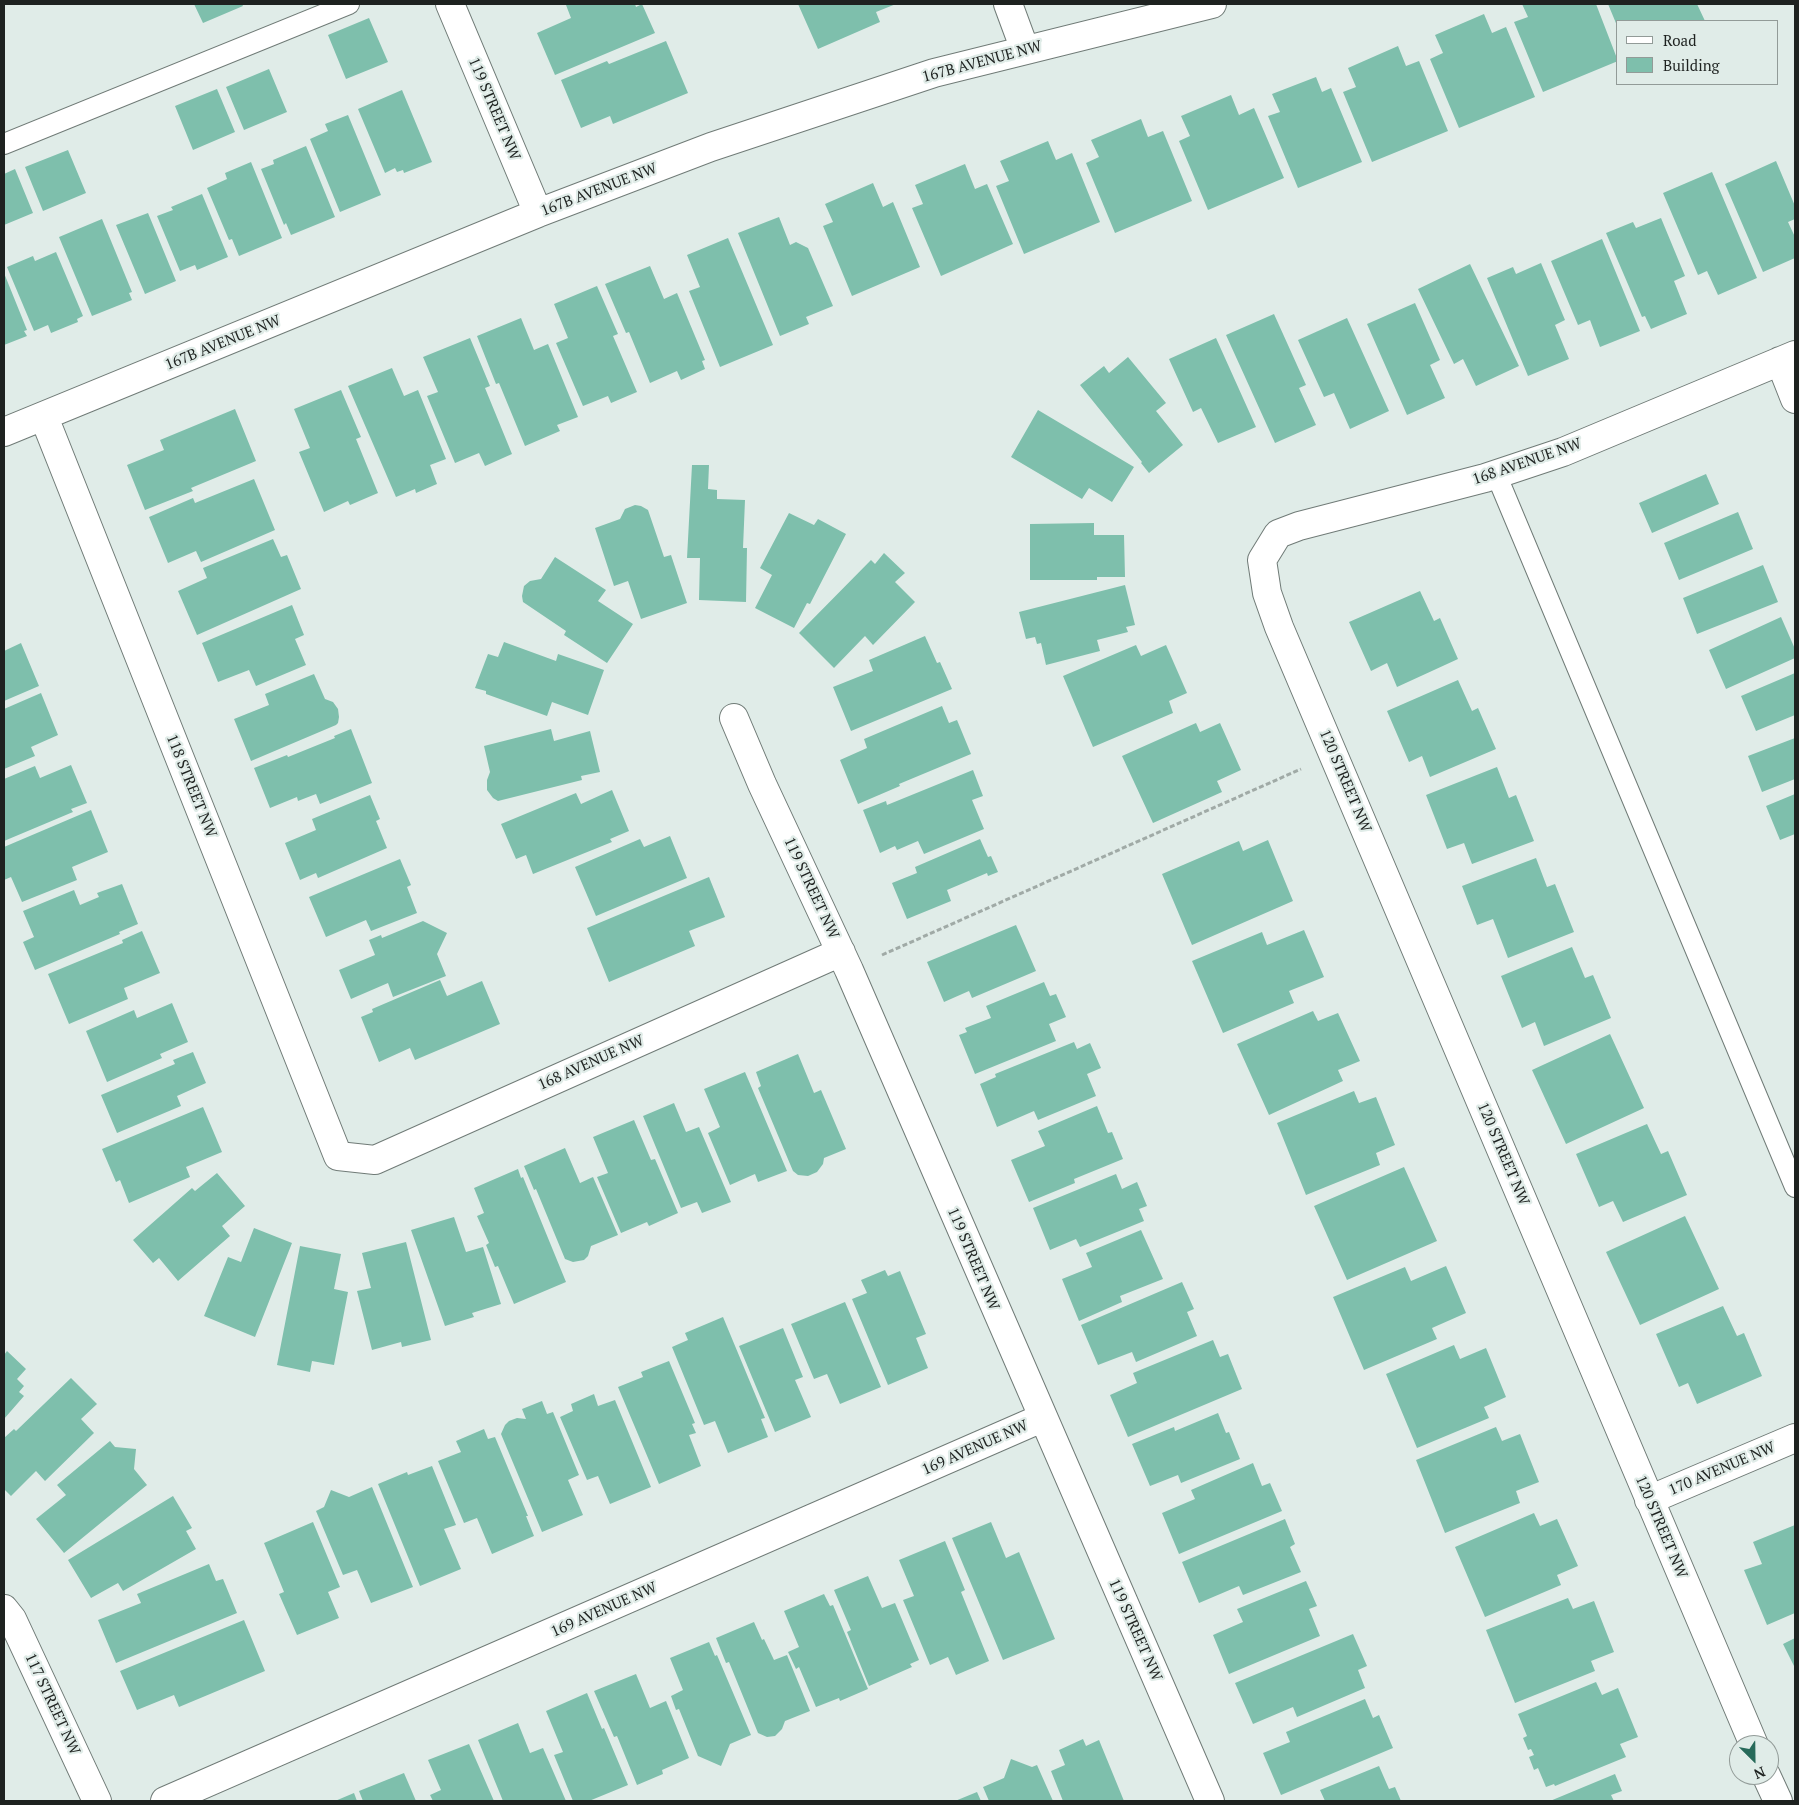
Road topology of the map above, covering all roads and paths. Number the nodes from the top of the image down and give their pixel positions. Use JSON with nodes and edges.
{"nodes":[{"id":1,"x":349,"y":4,"type":"edge"},
{"id":2,"x":450,"y":4,"type":"edge"},
{"id":3,"x":1008,"y":4,"type":"edge"},
{"id":4,"x":1212,"y":4,"type":"edge"},
{"id":5,"x":1025,"y":50,"type":"junction"},
{"id":6,"x":4,"y":144,"type":"edge"},
{"id":7,"x":538,"y":213,"type":"junction"},
{"id":8,"x":1787,"y":358,"type":"edge"},
{"id":9,"x":1795,"y":399,"type":"edge"},
{"id":10,"x":44,"y":416,"type":"junction"},
{"id":11,"x":4,"y":432,"type":"edge"},
{"id":12,"x":1496,"y":474,"type":"junction"},
{"id":13,"x":1262,"y":560,"type":"joint"},
{"id":14,"x":734,"y":718,"type":"dead end"},
{"id":15,"x":1334,"y":755,"type":"junction"},
{"id":16,"x":845,"y":961,"type":"junction"},
{"id":17,"x":338,"y":1156,"type":"joint"},
{"id":18,"x":1795,"y":1187,"type":"edge"},
{"id":19,"x":1042,"y":1418,"type":"junction"},
{"id":20,"x":1795,"y":1438,"type":"edge"},
{"id":21,"x":1649,"y":1500,"type":"junction"},
{"id":22,"x":4,"y":1609,"type":"edge"},
{"id":23,"x":1750,"y":1735,"type":"edge"},
{"id":24,"x":1771,"y":1785,"type":"edge"},
{"id":25,"x":97,"y":1801,"type":"edge"},
{"id":26,"x":165,"y":1801,"type":"edge"},
{"id":27,"x":1210,"y":1801,"type":"edge"},
{"id":28,"x":1778,"y":1801,"type":"edge"}],
"edges":[{"from":1,"to":6,"type":"lane"},
{"from":2,"to":7,"type":"street","name":"119 STREET NW"},
{"from":3,"to":5,"type":"street"},
{"from":4,"to":5,"type":"street","name":"167B AVENUE NW"},
{"from":5,"to":7,"type":"street","name":"167B AVENUE NW"},
{"from":7,"to":10,"type":"street","name":"167B AVENUE NW"},
{"from":8,"to":9,"type":"street"},
{"from":8,"to":12,"type":"street","name":"168 AVENUE NW"},
{"from":10,"to":11,"type":"street","name":"167B AVENUE NW"},
{"from":10,"to":17,"type":"street","name":"118 STREET NW"},
{"from":12,"to":13,"type":"street","name":"168 AVENUE NW"},
{"from":12,"to":18,"type":"lane"},
{"from":13,"to":15,"type":"street","name":"120 STREET NW"},
{"from":14,"to":16,"type":"street","name":"119 STREET NW"},
{"from":15,"to":16,"type":"path"},
{"from":15,"to":21,"type":"street","name":"120 STREET NW"},
{"from":16,"to":17,"type":"street","name":"168 AVENUE NW"},
{"from":16,"to":19,"type":"street","name":"119 STREET NW"},
{"from":19,"to":26,"type":"street","name":"169 AVENUE NW"},
{"from":19,"to":27,"type":"street","name":"119 STREET NW"},
{"from":20,"to":21,"type":"street","name":"170 AVENUE NW"},
{"from":21,"to":23,"type":"street","name":"120 STREET NW"},
{"from":22,"to":25,"type":"street","name":"117 STREET NW"},
{"from":24,"to":28,"type":"street"}]}
